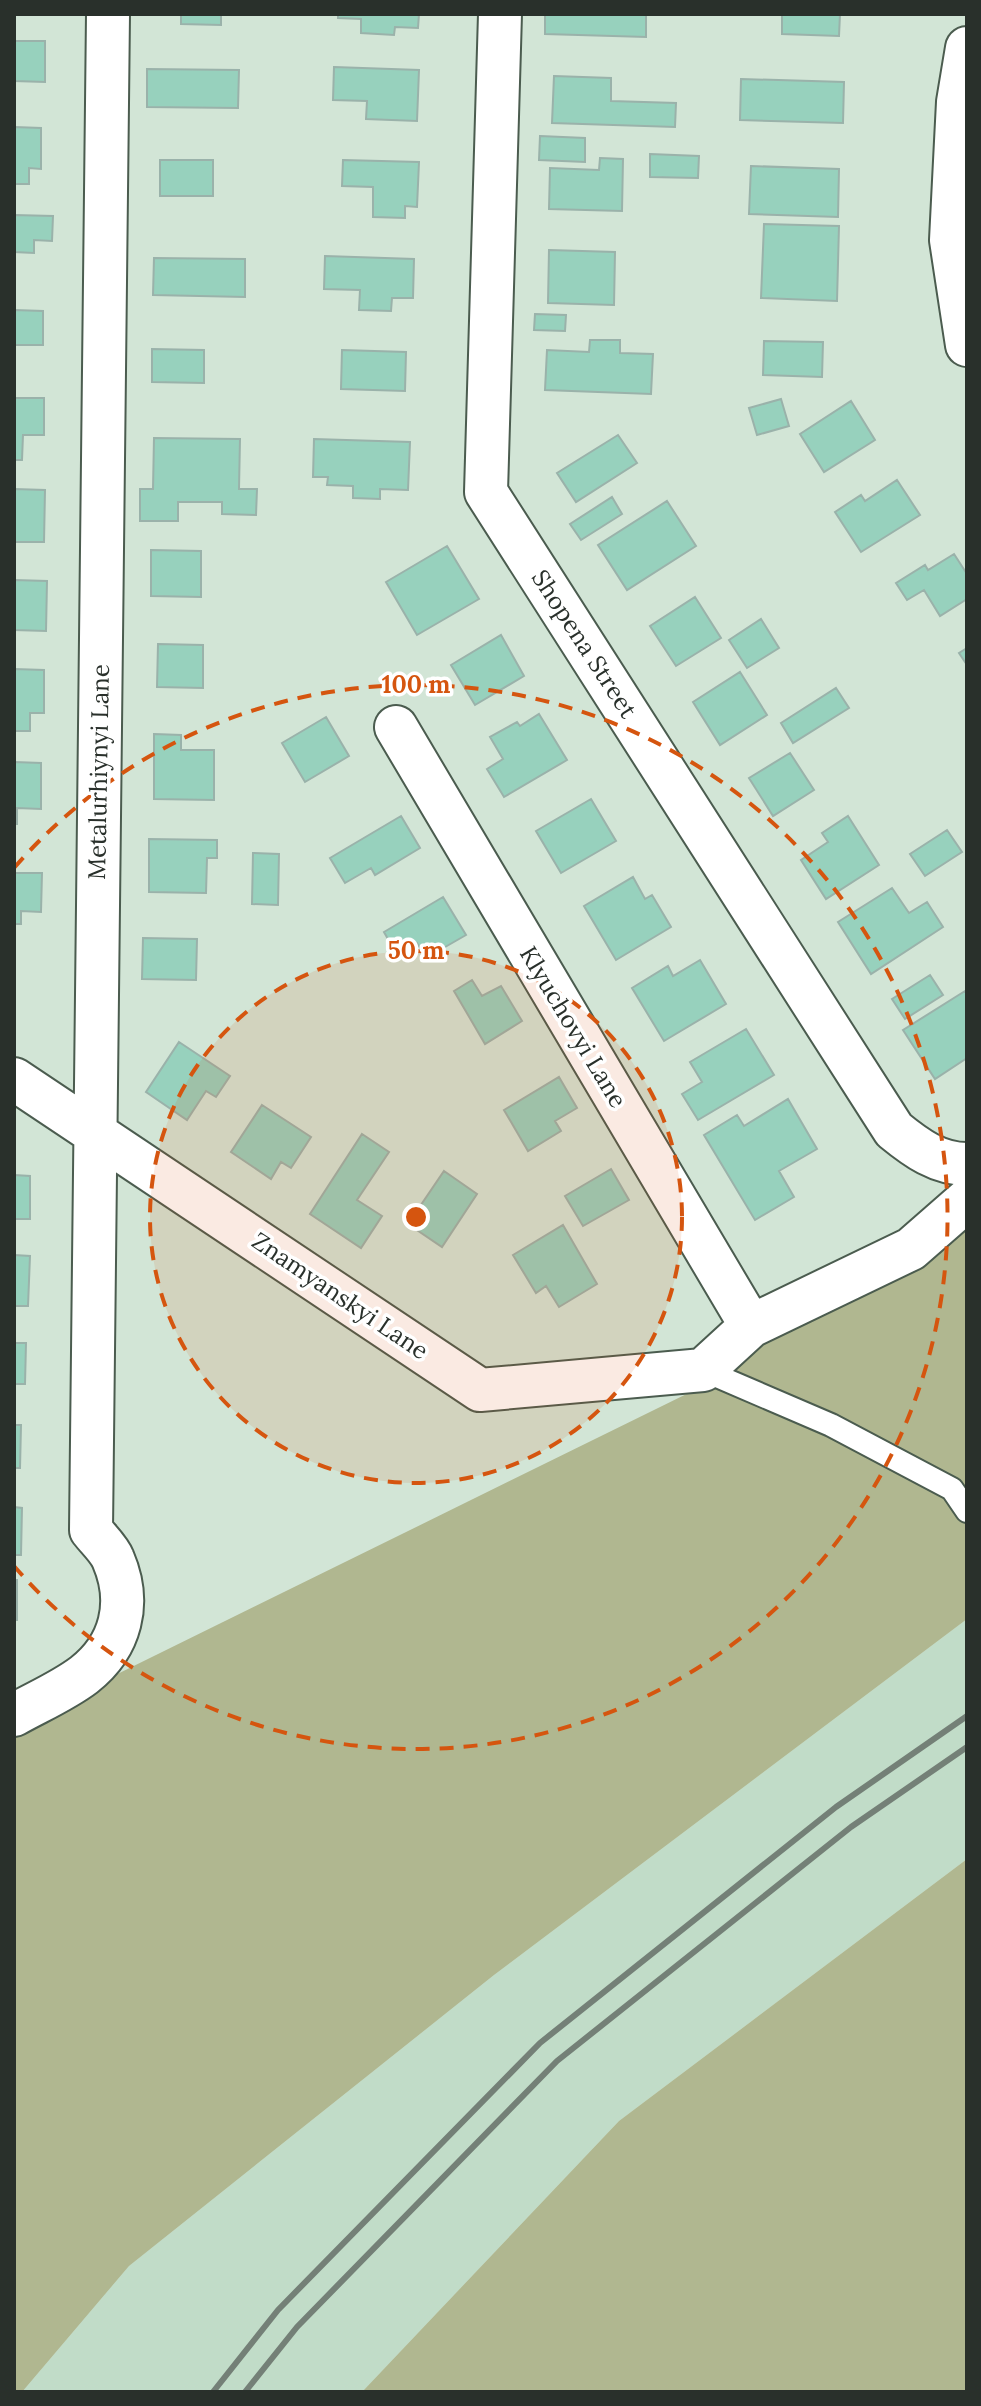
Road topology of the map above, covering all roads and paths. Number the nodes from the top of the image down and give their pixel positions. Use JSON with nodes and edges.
{"nodes":[{"id":1,"x":108,"y":14,"type":"edge"},
{"id":2,"x":500,"y":14,"type":"edge"},
{"id":3,"x":967,"y":48,"type":"edge"},
{"id":4,"x":967,"y":345,"type":"edge"},
{"id":5,"x":396,"y":727,"type":"dead end"},
{"id":6,"x":14,"y":1079,"type":"edge"},
{"id":7,"x":95,"y":1133,"type":"junction"},
{"id":8,"x":967,"y":1164,"type":"edge"},
{"id":9,"x":967,"y":1200,"type":"edge"},
{"id":10,"x":751,"y":1326,"type":"junction"},
{"id":11,"x":703,"y":1370,"type":"junction"},
{"id":12,"x":967,"y":1511,"type":"edge"},
{"id":13,"x":14,"y":1715,"type":"edge"}],
"edges":[{"from":1,"to":7,"type":"street","name":"Metalurhiynyi Lane"},
{"from":2,"to":8,"type":"street","name":"Shopena Street"},
{"from":3,"to":4,"type":"street"},
{"from":5,"to":10,"type":"street","name":"Klyuchovyi Lane"},
{"from":6,"to":7,"type":"street","name":"Znamyanskyi Lane"},
{"from":7,"to":11,"type":"street","name":"Znamyanskyi Lane"},
{"from":7,"to":13,"type":"street","name":"Metalurhiynyi Lane"},
{"from":9,"to":10,"type":"street"},
{"from":10,"to":11,"type":"street"},
{"from":11,"to":12,"type":"lane"}]}
